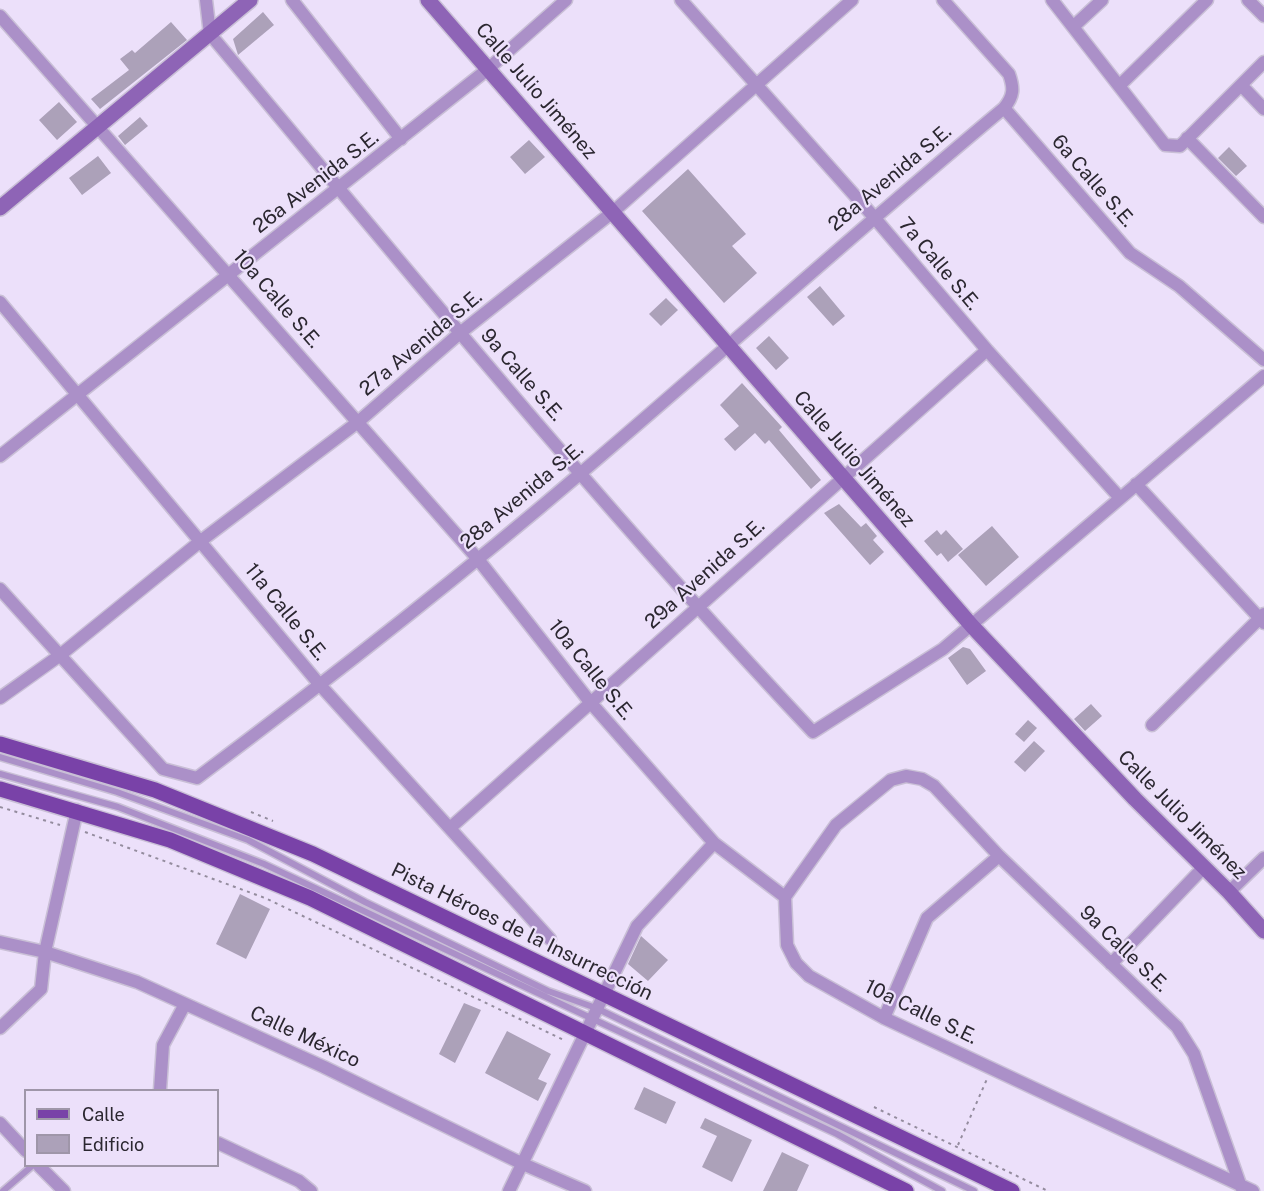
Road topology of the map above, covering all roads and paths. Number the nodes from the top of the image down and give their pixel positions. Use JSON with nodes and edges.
{"nodes":[{"id":1,"x":206,"y":0,"type":"edge"},
{"id":2,"x":250,"y":0,"type":"edge"},
{"id":3,"x":292,"y":0,"type":"edge"},
{"id":4,"x":428,"y":0,"type":"edge"},
{"id":5,"x":566,"y":0,"type":"edge"},
{"id":6,"x":681,"y":0,"type":"edge"},
{"id":7,"x":852,"y":0,"type":"edge"},
{"id":8,"x":943,"y":0,"type":"edge"},
{"id":9,"x":1052,"y":0,"type":"edge"},
{"id":10,"x":1102,"y":0,"type":"edge"},
{"id":11,"x":1208,"y":0,"type":"edge"},
{"id":12,"x":1248,"y":0,"type":"edge"},
{"id":13,"x":0,"y":16,"type":"edge"},
{"id":14,"x":1264,"y":16,"type":"edge"},
{"id":15,"x":1073,"y":27,"type":"junction"},
{"id":16,"x":210,"y":34,"type":"junction"},
{"id":17,"x":1264,"y":62,"type":"edge"},
{"id":18,"x":488,"y":69,"type":"junction"},
{"id":19,"x":1241,"y":85,"type":"junction"},
{"id":20,"x":1119,"y":86,"type":"junction"},
{"id":21,"x":756,"y":87,"type":"junction"},
{"id":22,"x":1004,"y":108,"type":"junction"},
{"id":23,"x":1264,"y":109,"type":"edge"},
{"id":24,"x":98,"y":128,"type":"junction"},
{"id":25,"x":1187,"y":138,"type":"junction"},
{"id":26,"x":401,"y":139,"type":"junction"},
{"id":27,"x":339,"y":189,"type":"junction"},
{"id":28,"x":0,"y":208,"type":"edge"},
{"id":29,"x":614,"y":212,"type":"junction"},
{"id":30,"x":873,"y":216,"type":"junction"},
{"id":31,"x":1264,"y":217,"type":"edge"},
{"id":32,"x":230,"y":274,"type":"junction"},
{"id":33,"x":0,"y":302,"type":"edge"},
{"id":34,"x":460,"y":333,"type":"junction"},
{"id":35,"x":727,"y":345,"type":"junction"},
{"id":36,"x":987,"y":350,"type":"junction"},
{"id":37,"x":1264,"y":360,"type":"edge"},
{"id":38,"x":1264,"y":376,"type":"edge"},
{"id":39,"x":76,"y":394,"type":"junction"},
{"id":40,"x":358,"y":422,"type":"junction"},
{"id":41,"x":0,"y":456,"type":"edge"},
{"id":42,"x":580,"y":473,"type":"junction"},
{"id":43,"x":843,"y":478,"type":"junction"},
{"id":44,"x":1136,"y":484,"type":"junction"},
{"id":45,"x":1120,"y":498,"type":"junction"},
{"id":46,"x":202,"y":540,"type":"junction"},
{"id":47,"x":477,"y":558,"type":"junction"},
{"id":48,"x":0,"y":589,"type":"edge"},
{"id":49,"x":696,"y":608,"type":"junction"},
{"id":50,"x":1262,"y":618,"type":"edge"},
{"id":51,"x":972,"y":626,"type":"junction"},
{"id":52,"x":59,"y":656,"type":"junction"},
{"id":53,"x":320,"y":685,"type":"junction"},
{"id":54,"x":0,"y":698,"type":"edge"},
{"id":55,"x":590,"y":702,"type":"junction"},
{"id":56,"x":1152,"y":725,"type":"dead end"},
{"id":57,"x":0,"y":744,"type":"edge"},
{"id":58,"x":0,"y":757,"type":"edge"},
{"id":59,"x":0,"y":774,"type":"edge"},
{"id":60,"x":0,"y":789,"type":"edge"},
{"id":61,"x":0,"y":807,"type":"edge"},
{"id":62,"x":76,"y":810,"type":"junction"},
{"id":63,"x":73,"y":828,"type":"junction"},
{"id":64,"x":450,"y":828,"type":"junction"},
{"id":65,"x":714,"y":843,"type":"junction"},
{"id":66,"x":999,"y":856,"type":"junction"},
{"id":67,"x":1264,"y":858,"type":"edge"},
{"id":68,"x":1204,"y":867,"type":"junction"},
{"id":69,"x":1229,"y":892,"type":"junction"},
{"id":70,"x":785,"y":897,"type":"junction"},
{"id":71,"x":1264,"y":931,"type":"edge"},
{"id":72,"x":550,"y":939,"type":"dead end"},
{"id":73,"x":0,"y":942,"type":"edge"},
{"id":74,"x":45,"y":952,"type":"junction"},
{"id":75,"x":1111,"y":964,"type":"junction"},
{"id":76,"x":185,"y":1004,"type":"junction"},
{"id":77,"x":597,"y":1006,"type":"junction"},
{"id":78,"x":884,"y":1018,"type":"junction"},
{"id":79,"x":0,"y":1028,"type":"edge"},
{"id":80,"x":580,"y":1040,"type":"junction"},
{"id":81,"x":991,"y":1068,"type":"junction"},
{"id":82,"x":156,"y":1089,"type":"edge"},
{"id":83,"x":0,"y":1123,"type":"edge"},
{"id":84,"x":219,"y":1143,"type":"edge"},
{"id":85,"x":24,"y":1149,"type":"edge"},
{"id":86,"x":957,"y":1149,"type":"dead end"},
{"id":87,"x":523,"y":1164,"type":"junction"},
{"id":88,"x":31,"y":1167,"type":"edge"},
{"id":89,"x":40,"y":1167,"type":"edge"},
{"id":90,"x":1247,"y":1189,"type":"edge"},
{"id":91,"x":3,"y":1191,"type":"edge"},
{"id":92,"x":64,"y":1191,"type":"edge"},
{"id":93,"x":311,"y":1191,"type":"edge"},
{"id":94,"x":510,"y":1191,"type":"edge"},
{"id":95,"x":585,"y":1191,"type":"edge"},
{"id":96,"x":906,"y":1191,"type":"edge"},
{"id":97,"x":942,"y":1191,"type":"edge"},
{"id":98,"x":974,"y":1191,"type":"edge"},
{"id":99,"x":1012,"y":1191,"type":"edge"}],
"edges":[{"from":1,"to":16,"type":"street"},
{"from":2,"to":16,"type":"main road"},
{"from":3,"to":26,"type":"street"},
{"from":4,"to":18,"type":"main road","name":"Calle Julio Jiménez"},
{"from":5,"to":18,"type":"street","name":"26a Avenida S.E."},
{"from":6,"to":21,"type":"street","name":"7a Calle S.E."},
{"from":7,"to":21,"type":"street","name":"27a Avenida S.E."},
{"from":8,"to":22,"type":"street"},
{"from":9,"to":15,"type":"street"},
{"from":10,"to":15,"type":"street"},
{"from":11,"to":20,"type":"street"},
{"from":12,"to":14,"type":"street"},
{"from":13,"to":24,"type":"street","name":"10a Calle S.E."},
{"from":15,"to":20,"type":"street"},
{"from":16,"to":24,"type":"main road"},
{"from":16,"to":27,"type":"street","name":"9a Calle S.E."},
{"from":17,"to":19,"type":"street"},
{"from":18,"to":26,"type":"street","name":"26a Avenida S.E."},
{"from":18,"to":29,"type":"main road","name":"Calle Julio Jiménez"},
{"from":19,"to":23,"type":"street"},
{"from":19,"to":25,"type":"street"},
{"from":20,"to":25,"type":"street"},
{"from":21,"to":29,"type":"street","name":"27a Avenida S.E."},
{"from":21,"to":30,"type":"street","name":"7a Calle S.E."},
{"from":22,"to":30,"type":"street","name":"28a Avenida S.E."},
{"from":22,"to":37,"type":"street","name":"6a Calle S.E."},
{"from":24,"to":28,"type":"main road"},
{"from":24,"to":32,"type":"street","name":"10a Calle S.E."},
{"from":25,"to":31,"type":"street"},
{"from":26,"to":27,"type":"street","name":"26a Avenida S.E."},
{"from":27,"to":32,"type":"street","name":"26a Avenida S.E."},
{"from":27,"to":34,"type":"street","name":"9a Calle S.E."},
{"from":29,"to":34,"type":"street","name":"27a Avenida S.E."},
{"from":29,"to":35,"type":"main road","name":"Calle Julio Jiménez"},
{"from":30,"to":35,"type":"street","name":"28a Avenida S.E."},
{"from":30,"to":36,"type":"street","name":"7a Calle S.E."},
{"from":32,"to":39,"type":"street","name":"26a Avenida S.E."},
{"from":32,"to":40,"type":"street","name":"10a Calle S.E."},
{"from":33,"to":39,"type":"street","name":"11a Calle S.E."},
{"from":34,"to":40,"type":"street","name":"27a Avenida S.E."},
{"from":34,"to":42,"type":"street","name":"9a Calle S.E."},
{"from":35,"to":42,"type":"street","name":"28a Avenida S.E."},
{"from":35,"to":43,"type":"main road","name":"Calle Julio Jiménez"},
{"from":36,"to":43,"type":"street","name":"29a Avenida S.E."},
{"from":36,"to":45,"type":"street","name":"7a Calle S.E."},
{"from":38,"to":44,"type":"street"},
{"from":39,"to":41,"type":"street","name":"26a Avenida S.E."},
{"from":39,"to":46,"type":"street","name":"11a Calle S.E."},
{"from":40,"to":46,"type":"street","name":"27a Avenida S.E."},
{"from":40,"to":47,"type":"street","name":"10a Calle S.E."},
{"from":42,"to":47,"type":"street","name":"28a Avenida S.E."},
{"from":42,"to":49,"type":"street","name":"9a Calle S.E."},
{"from":43,"to":49,"type":"street","name":"29a Avenida S.E."},
{"from":43,"to":51,"type":"main road","name":"Calle Julio Jiménez"},
{"from":44,"to":45,"type":"street"},
{"from":44,"to":50,"type":"street"},
{"from":45,"to":51,"type":"street"},
{"from":46,"to":52,"type":"street","name":"27a Avenida S.E."},
{"from":46,"to":53,"type":"street","name":"11a Calle S.E."},
{"from":47,"to":53,"type":"street","name":"28a Avenida S.E."},
{"from":47,"to":55,"type":"street","name":"10a Calle S.E."},
{"from":48,"to":52,"type":"street","name":"28a Avenida S.E."},
{"from":49,"to":51,"type":"street","name":"9a Calle S.E."},
{"from":49,"to":55,"type":"street","name":"29a Avenida S.E."},
{"from":50,"to":56,"type":"street"},
{"from":51,"to":68,"type":"main road","name":"Calle Julio Jiménez"},
{"from":52,"to":53,"type":"street","name":"28a Avenida S.E."},
{"from":52,"to":54,"type":"street","name":"27a Avenida S.E."},
{"from":53,"to":64,"type":"street","name":"11a Calle S.E."},
{"from":55,"to":64,"type":"street","name":"29a Avenida S.E."},
{"from":55,"to":65,"type":"street","name":"10a Calle S.E."},
{"from":57,"to":77,"type":"main road","name":"Pista Héroes de la Insurrección"},
{"from":58,"to":77,"type":"lane"},
{"from":59,"to":77,"type":"lane"},
{"from":60,"to":62,"type":"main road"},
{"from":61,"to":63,"type":"path"},
{"from":62,"to":63,"type":"street"},
{"from":62,"to":80,"type":"main road"},
{"from":63,"to":74,"type":"street"},
{"from":63,"to":80,"type":"path"},
{"from":64,"to":72,"type":"street","name":"11a Calle S.E."},
{"from":65,"to":70,"type":"street","name":"10a Calle S.E."},
{"from":65,"to":77,"type":"street"},
{"from":66,"to":70,"type":"street","name":"9a Calle S.E."},
{"from":66,"to":75,"type":"street","name":"9a Calle S.E."},
{"from":66,"to":78,"type":"street"},
{"from":67,"to":69,"type":"street"},
{"from":68,"to":69,"type":"main road","name":"Calle Julio Jiménez"},
{"from":68,"to":75,"type":"street"},
{"from":69,"to":71,"type":"main road","name":"Calle Julio Jiménez"},
{"from":70,"to":78,"type":"street","name":"10a Calle S.E."},
{"from":73,"to":74,"type":"street","name":"Calle México"},
{"from":74,"to":76,"type":"street","name":"Calle México"},
{"from":74,"to":79,"type":"street"},
{"from":75,"to":90,"type":"street","name":"9a Calle S.E."},
{"from":76,"to":82,"type":"street"},
{"from":76,"to":87,"type":"street","name":"Calle México"},
{"from":77,"to":80,"type":"street"},
{"from":77,"to":97,"type":"lane"},
{"from":77,"to":98,"type":"lane"},
{"from":77,"to":99,"type":"main road","name":"Pista Héroes de la Insurrección"},
{"from":78,"to":81,"type":"street","name":"10a Calle S.E."},
{"from":80,"to":87,"type":"street"},
{"from":80,"to":96,"type":"main road"},
{"from":81,"to":86,"type":"path"},
{"from":81,"to":90,"type":"street","name":"10a Calle S.E."},
{"from":83,"to":85,"type":"street"},
{"from":84,"to":93,"type":"street"},
{"from":87,"to":94,"type":"street"},
{"from":87,"to":95,"type":"street","name":"Calle México"},
{"from":88,"to":91,"type":"lane"},
{"from":89,"to":92,"type":"street"}]}
